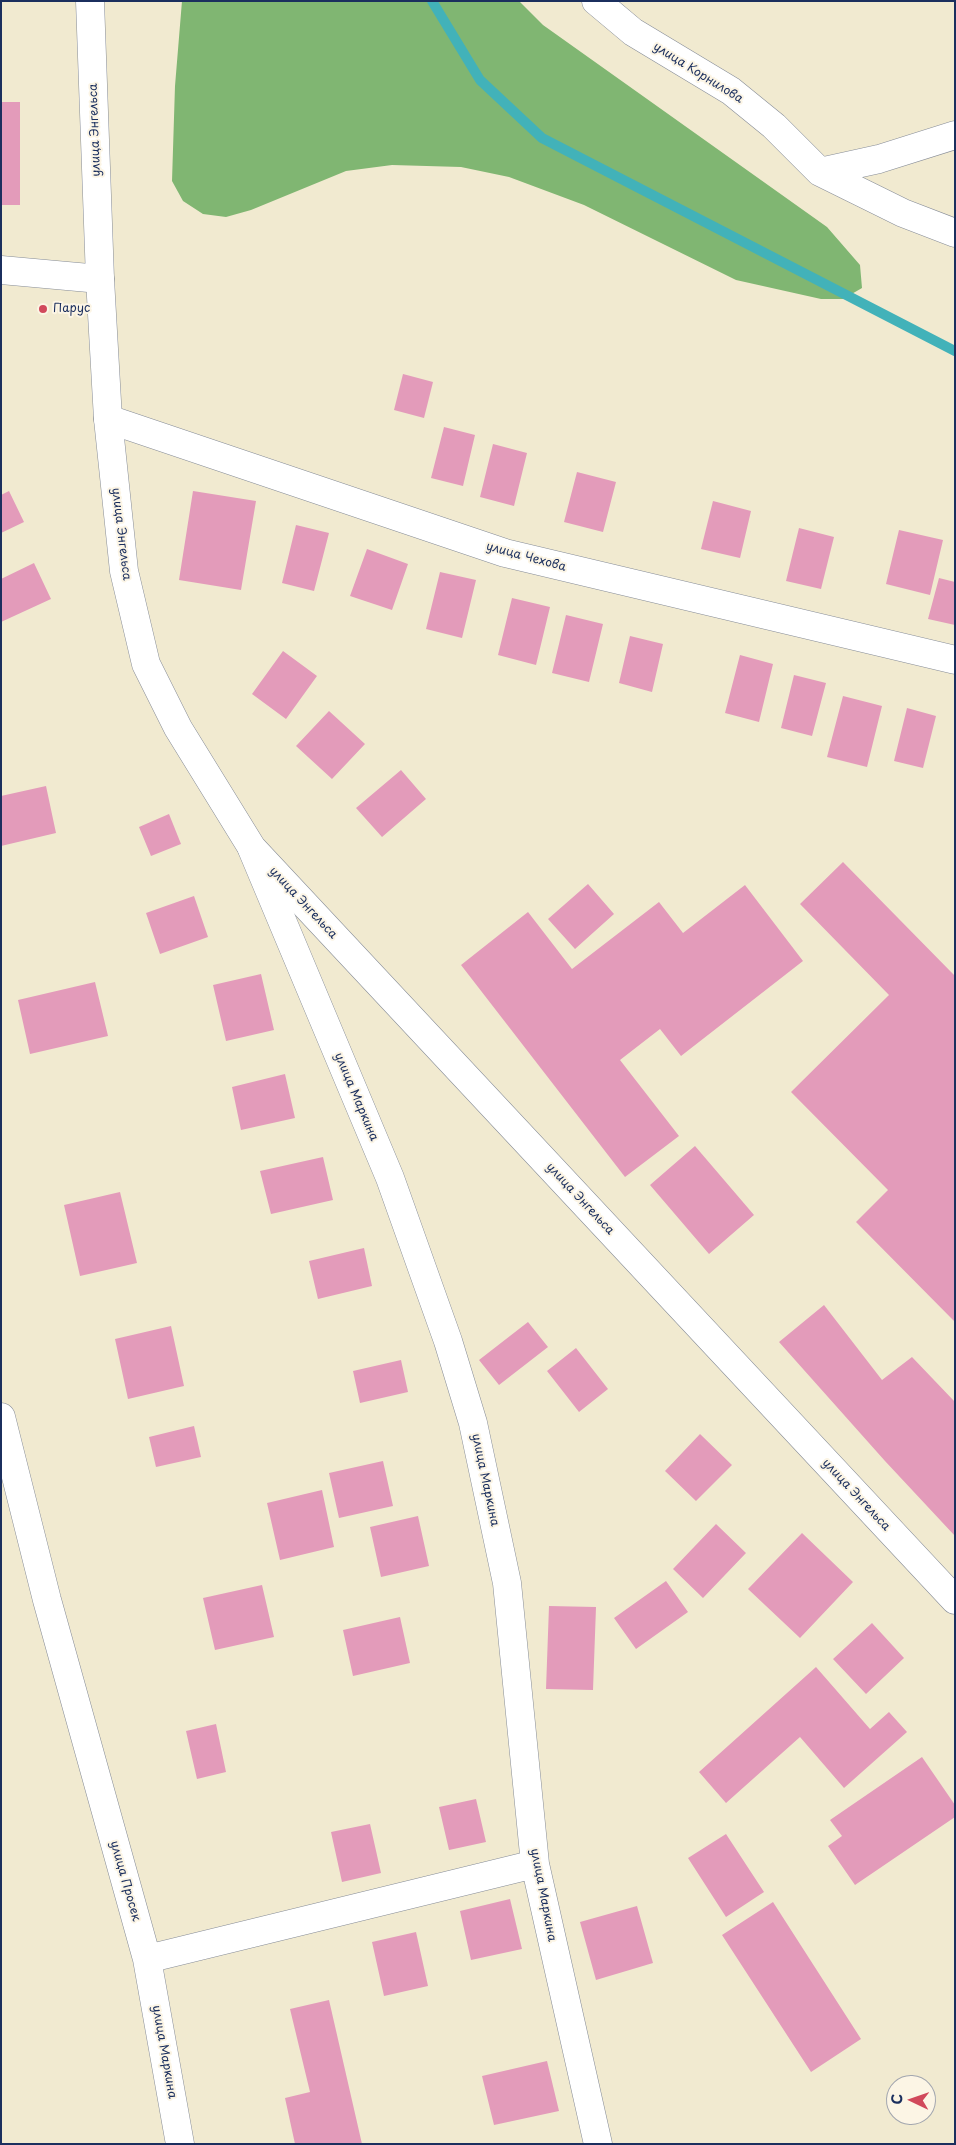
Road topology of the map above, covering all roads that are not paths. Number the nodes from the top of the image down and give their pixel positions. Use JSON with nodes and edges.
{"nodes":[{"id":1,"x":90,"y":1,"type":"edge"},
{"id":2,"x":596,"y":1,"type":"edge"},
{"id":3,"x":955,"y":135,"type":"edge"},
{"id":4,"x":820,"y":172,"type":"junction"},
{"id":5,"x":955,"y":233,"type":"edge"},
{"id":6,"x":1,"y":270,"type":"edge"},
{"id":7,"x":100,"y":279,"type":"junction"},
{"id":8,"x":108,"y":419,"type":"junction"},
{"id":9,"x":955,"y":660,"type":"edge"},
{"id":10,"x":252,"y":848,"type":"junction"},
{"id":11,"x":1,"y":1417,"type":"edge"},
{"id":12,"x":955,"y":1600,"type":"edge"},
{"id":13,"x":535,"y":1864,"type":"junction"},
{"id":14,"x":147,"y":1959,"type":"junction"},
{"id":15,"x":180,"y":2144,"type":"edge"},
{"id":16,"x":598,"y":2144,"type":"edge"}],
"edges":[{"from":1,"to":7,"type":"street","name":"улица Энгельса"},
{"from":2,"to":4,"type":"street","name":"улица Корнилова"},
{"from":3,"to":4,"type":"street"},
{"from":4,"to":5,"type":"street","name":"улица Корнилова"},
{"from":6,"to":7,"type":"street"},
{"from":7,"to":8,"type":"street","name":"улица Энгельса"},
{"from":8,"to":9,"type":"street","name":"улица Чехова"},
{"from":8,"to":10,"type":"street","name":"улица Энгельса"},
{"from":10,"to":12,"type":"street","name":"улица Энгельса"},
{"from":10,"to":13,"type":"street","name":"улица Маркина"},
{"from":11,"to":14,"type":"street","name":"улица Просек"},
{"from":13,"to":14,"type":"street"},
{"from":13,"to":16,"type":"street","name":"улица Маркина"},
{"from":14,"to":15,"type":"street","name":"улица Маркина"}]}
